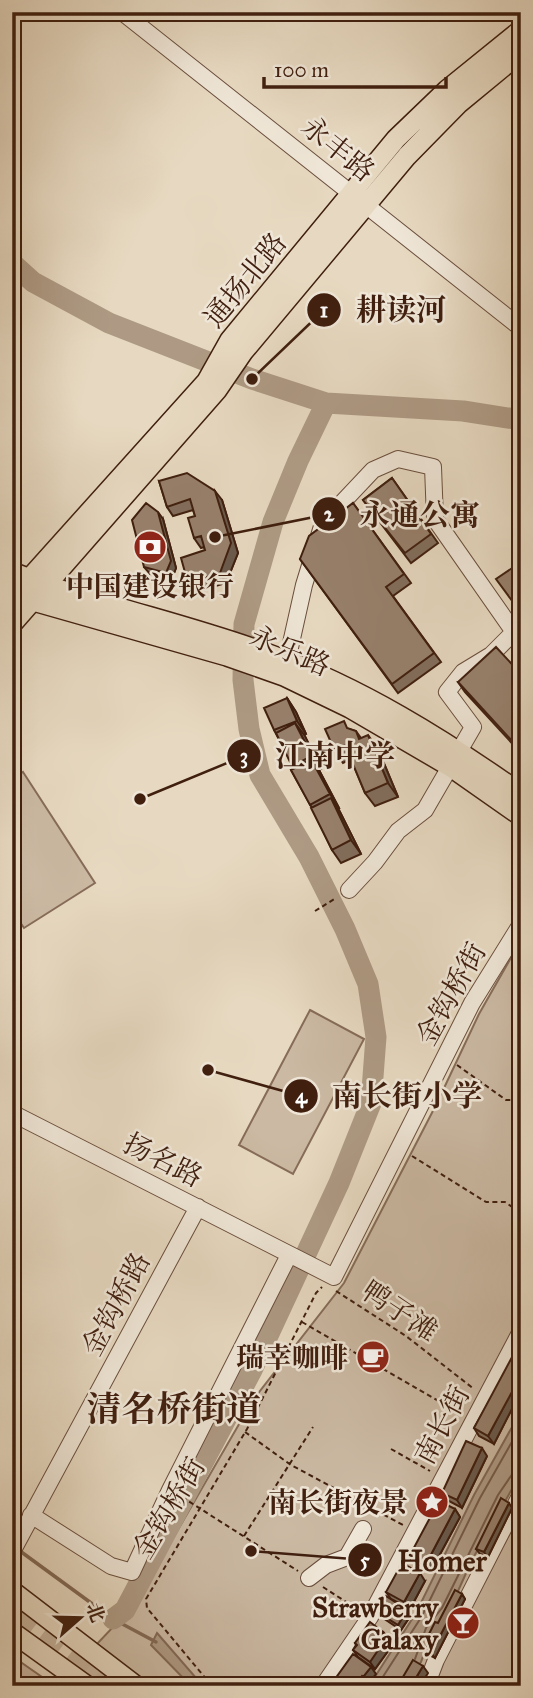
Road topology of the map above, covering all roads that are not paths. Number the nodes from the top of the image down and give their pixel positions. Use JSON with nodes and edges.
{"nodes":[{"id":1,"x":122,"y":12,"type":"edge"},
{"id":2,"x":521,"y":30,"type":"edge"},
{"id":3,"x":521,"y":52,"type":"edge"},
{"id":4,"x":359,"y":199,"type":"junction"},
{"id":5,"x":521,"y":328,"type":"edge"},
{"id":6,"x":28,"y":579,"type":"edge"},
{"id":7,"x":18,"y":597,"type":"edge"},
{"id":8,"x":12,"y":624,"type":"edge"},
{"id":9,"x":517,"y":637,"type":"edge"},
{"id":10,"x":236,"y":651,"type":"junction"},
{"id":11,"x":276,"y":662,"type":"junction"},
{"id":12,"x":456,"y":759,"type":"junction"},
{"id":13,"x":521,"y":794,"type":"edge"},
{"id":14,"x":521,"y":816,"type":"edge"},
{"id":15,"x":349,"y":890,"type":"road end"},
{"id":16,"x":521,"y":924,"type":"edge"},
{"id":17,"x":12,"y":1113,"type":"edge"},
{"id":18,"x":198,"y":1207,"type":"junction"},
{"id":19,"x":289,"y":1255,"type":"junction"},
{"id":20,"x":327,"y":1274,"type":"joint"},
{"id":21,"x":521,"y":1331,"type":"edge"},
{"id":22,"x":521,"y":1494,"type":"edge"},
{"id":23,"x":363,"y":1529,"type":"dead end"},
{"id":24,"x":20,"y":1531,"type":"edge"},
{"id":25,"x":309,"y":1578,"type":"road end"},
{"id":26,"x":12,"y":1591,"type":"edge"},
{"id":27,"x":12,"y":1632,"type":"edge"},
{"id":28,"x":12,"y":1646,"type":"edge"},
{"id":29,"x":37,"y":1650,"type":"junction"},
{"id":30,"x":429,"y":1678,"type":"edge"},
{"id":31,"x":87,"y":1686,"type":"edge"},
{"id":32,"x":136,"y":1686,"type":"edge"},
{"id":33,"x":323,"y":1686,"type":"edge"}],
"edges":[{"from":1,"to":4,"type":"street","name":"永丰路"},
{"from":2,"to":4,"type":"main road","name":"通扬北路"},
{"from":3,"to":4,"type":"main road","name":"通扬北路"},
{"from":4,"to":5,"type":"street","name":"永丰路"},
{"from":4,"to":6,"type":"main road","name":"通扬北路"},
{"from":6,"to":7,"type":"main road","name":"通扬北路"},
{"from":6,"to":10,"type":"main road","name":"永乐路"},
{"from":7,"to":8,"type":"main road","name":"通扬北路"},
{"from":7,"to":10,"type":"main road","name":"永乐路"},
{"from":9,"to":11,"type":"street"},
{"from":9,"to":12,"type":"street"},
{"from":10,"to":11,"type":"main road","name":"永乐路"},
{"from":11,"to":12,"type":"main road","name":"永乐路"},
{"from":12,"to":13,"type":"main road","name":"永乐路"},
{"from":12,"to":14,"type":"main road","name":"永乐路"},
{"from":12,"to":15,"type":"street"},
{"from":16,"to":20,"type":"street","name":"金钩桥街"},
{"from":17,"to":18,"type":"street","name":"扬名路"},
{"from":18,"to":19,"type":"street","name":"扬名路"},
{"from":18,"to":24,"type":"street","name":"金钩桥路"},
{"from":19,"to":20,"type":"street","name":"扬名路"},
{"from":19,"to":24,"type":"street"},
{"from":21,"to":33,"type":"street","name":"南长街"},
{"from":22,"to":30,"type":"street"},
{"from":23,"to":25,"type":"street"},
{"from":26,"to":32,"type":"main road"},
{"from":27,"to":29,"type":"main road"},
{"from":28,"to":29,"type":"street"},
{"from":29,"to":31,"type":"main road"}]}
